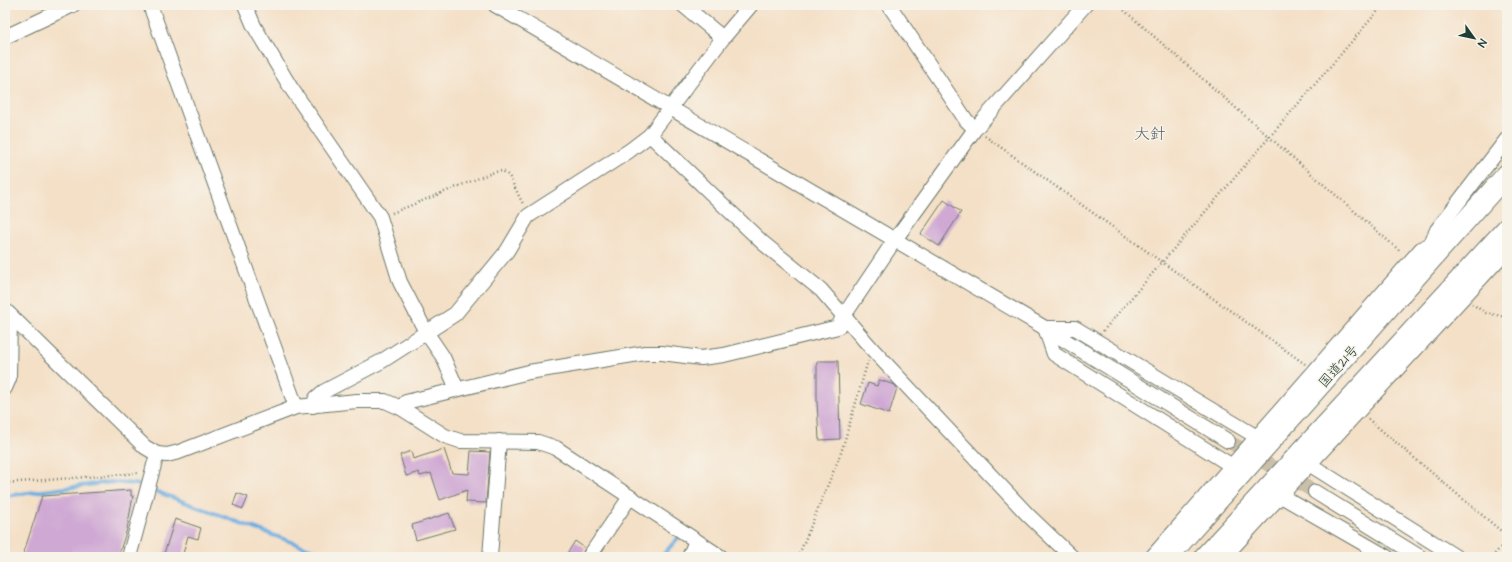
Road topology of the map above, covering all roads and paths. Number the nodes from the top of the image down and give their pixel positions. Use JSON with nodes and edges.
{"nodes":[{"id":1,"x":150,"y":5,"type":"edge"},
{"id":2,"x":245,"y":5,"type":"edge"},
{"id":3,"x":495,"y":5,"type":"edge"},
{"id":4,"x":683,"y":5,"type":"edge"},
{"id":5,"x":751,"y":5,"type":"edge"},
{"id":6,"x":889,"y":5,"type":"edge"},
{"id":7,"x":1085,"y":5,"type":"edge"},
{"id":8,"x":1118,"y":5,"type":"edge"},
{"id":9,"x":1383,"y":5,"type":"edge"},
{"id":10,"x":66,"y":7,"type":"edge"},
{"id":11,"x":5,"y":37,"type":"edge"},
{"id":12,"x":723,"y":38,"type":"junction"},
{"id":13,"x":669,"y":108,"type":"junction"},
{"id":14,"x":975,"y":129,"type":"junction"},
{"id":15,"x":650,"y":135,"type":"junction"},
{"id":16,"x":1270,"y":137,"type":"junction"},
{"id":17,"x":1507,"y":139,"type":"edge"},
{"id":18,"x":1507,"y":174,"type":"edge"},
{"id":19,"x":528,"y":216,"type":"junction"},
{"id":20,"x":380,"y":217,"type":"junction"},
{"id":21,"x":1507,"y":228,"type":"edge"},
{"id":22,"x":894,"y":240,"type":"junction"},
{"id":23,"x":1438,"y":244,"type":"junction"},
{"id":24,"x":1507,"y":250,"type":"edge"},
{"id":25,"x":1162,"y":262,"type":"junction"},
{"id":26,"x":1411,"y":262,"type":"junction"},
{"id":27,"x":1462,"y":298,"type":"junction"},
{"id":28,"x":8,"y":313,"type":"edge"},
{"id":29,"x":843,"y":317,"type":"junction"},
{"id":30,"x":1507,"y":317,"type":"edge"},
{"id":31,"x":1045,"y":328,"type":"junction"},
{"id":32,"x":426,"y":332,"type":"junction"},
{"id":33,"x":1096,"y":340,"type":"junction"},
{"id":34,"x":873,"y":350,"type":"junction"},
{"id":35,"x":1315,"y":371,"type":"junction"},
{"id":36,"x":5,"y":388,"type":"edge"},
{"id":37,"x":457,"y":389,"type":"junction"},
{"id":38,"x":313,"y":406,"type":"junction"},
{"id":39,"x":296,"y":407,"type":"junction"},
{"id":40,"x":401,"y":408,"type":"junction"},
{"id":41,"x":1359,"y":410,"type":"junction"},
{"id":42,"x":1256,"y":437,"type":"junction"},
{"id":43,"x":499,"y":441,"type":"junction"},
{"id":44,"x":1228,"y":441,"type":"tunnel mouth"},
{"id":45,"x":157,"y":454,"type":"junction"},
{"id":46,"x":1309,"y":464,"type":"junction"},
{"id":47,"x":1232,"y":466,"type":"junction"},
{"id":48,"x":153,"y":472,"type":"junction"},
{"id":49,"x":5,"y":484,"type":"edge"},
{"id":50,"x":1315,"y":492,"type":"tunnel mouth"},
{"id":51,"x":1281,"y":496,"type":"junction"},
{"id":52,"x":630,"y":497,"type":"junction"},
{"id":53,"x":1507,"y":536,"type":"edge"},
{"id":54,"x":1507,"y":540,"type":"edge"},
{"id":55,"x":696,"y":541,"type":"junction"},
{"id":56,"x":129,"y":557,"type":"edge"},
{"id":57,"x":490,"y":557,"type":"edge"},
{"id":58,"x":589,"y":557,"type":"edge"},
{"id":59,"x":688,"y":557,"type":"edge"},
{"id":60,"x":721,"y":557,"type":"edge"},
{"id":61,"x":798,"y":557,"type":"edge"},
{"id":62,"x":1072,"y":557,"type":"edge"},
{"id":63,"x":1152,"y":557,"type":"edge"},
{"id":64,"x":1168,"y":557,"type":"edge"},
{"id":65,"x":1204,"y":557,"type":"edge"},
{"id":66,"x":1224,"y":557,"type":"edge"},
{"id":67,"x":1387,"y":557,"type":"edge"},
{"id":68,"x":1420,"y":557,"type":"edge"},
{"id":69,"x":1456,"y":557,"type":"edge"},
{"id":70,"x":1492,"y":557,"type":"edge"}],
"edges":[{"from":1,"to":39,"type":"street"},
{"from":2,"to":20,"type":"street"},
{"from":3,"to":13,"type":"street"},
{"from":4,"to":12,"type":"street"},
{"from":5,"to":12,"type":"street"},
{"from":6,"to":14,"type":"street"},
{"from":7,"to":14,"type":"street"},
{"from":8,"to":16,"type":"path"},
{"from":9,"to":16,"type":"path"},
{"from":10,"to":11,"type":"street"},
{"from":12,"to":13,"type":"street"},
{"from":13,"to":15,"type":"street"},
{"from":13,"to":22,"type":"street"},
{"from":14,"to":22,"type":"street"},
{"from":14,"to":25,"type":"path"},
{"from":15,"to":19,"type":"street"},
{"from":15,"to":29,"type":"street"},
{"from":16,"to":25,"type":"path"},
{"from":16,"to":26,"type":"path"},
{"from":17,"to":23,"type":"street"},
{"from":18,"to":23,"type":"highway","name":"国道21号"},
{"from":19,"to":20,"type":"path"},
{"from":19,"to":32,"type":"street"},
{"from":20,"to":32,"type":"street"},
{"from":21,"to":65,"type":"highway"},
{"from":22,"to":29,"type":"street"},
{"from":22,"to":31,"type":"street"},
{"from":23,"to":26,"type":"street"},
{"from":23,"to":64,"type":"highway","name":"国道21号"},
{"from":24,"to":27,"type":"street"},
{"from":25,"to":33,"type":"path"},
{"from":25,"to":35,"type":"path"},
{"from":26,"to":35,"type":"street"},
{"from":27,"to":30,"type":"path"},
{"from":27,"to":41,"type":"street"},
{"from":28,"to":36,"type":"street"},
{"from":28,"to":45,"type":"street"},
{"from":29,"to":34,"type":"street"},
{"from":29,"to":37,"type":"street"},
{"from":31,"to":33,"type":"street"},
{"from":31,"to":44,"type":"street"},
{"from":31,"to":47,"type":"street"},
{"from":32,"to":37,"type":"street"},
{"from":32,"to":38,"type":"street"},
{"from":33,"to":42,"type":"street"},
{"from":34,"to":61,"type":"path"},
{"from":34,"to":62,"type":"street"},
{"from":35,"to":42,"type":"street"},
{"from":37,"to":40,"type":"street"},
{"from":38,"to":39,"type":"street"},
{"from":38,"to":40,"type":"street"},
{"from":39,"to":45,"type":"street"},
{"from":40,"to":43,"type":"street"},
{"from":41,"to":46,"type":"street"},
{"from":41,"to":53,"type":"path"},
{"from":42,"to":47,"type":"street"},
{"from":43,"to":52,"type":"street"},
{"from":43,"to":57,"type":"street"},
{"from":45,"to":48,"type":"street"},
{"from":46,"to":51,"type":"street"},
{"from":46,"to":69,"type":"street"},
{"from":47,"to":63,"type":"street"},
{"from":48,"to":49,"type":"path"},
{"from":48,"to":56,"type":"street"},
{"from":50,"to":68,"type":"street"},
{"from":51,"to":66,"type":"street"},
{"from":51,"to":67,"type":"street"},
{"from":52,"to":55,"type":"street"},
{"from":52,"to":58,"type":"street"},
{"from":54,"to":70,"type":"path"},
{"from":55,"to":59,"type":"street"},
{"from":55,"to":60,"type":"street"}]}
